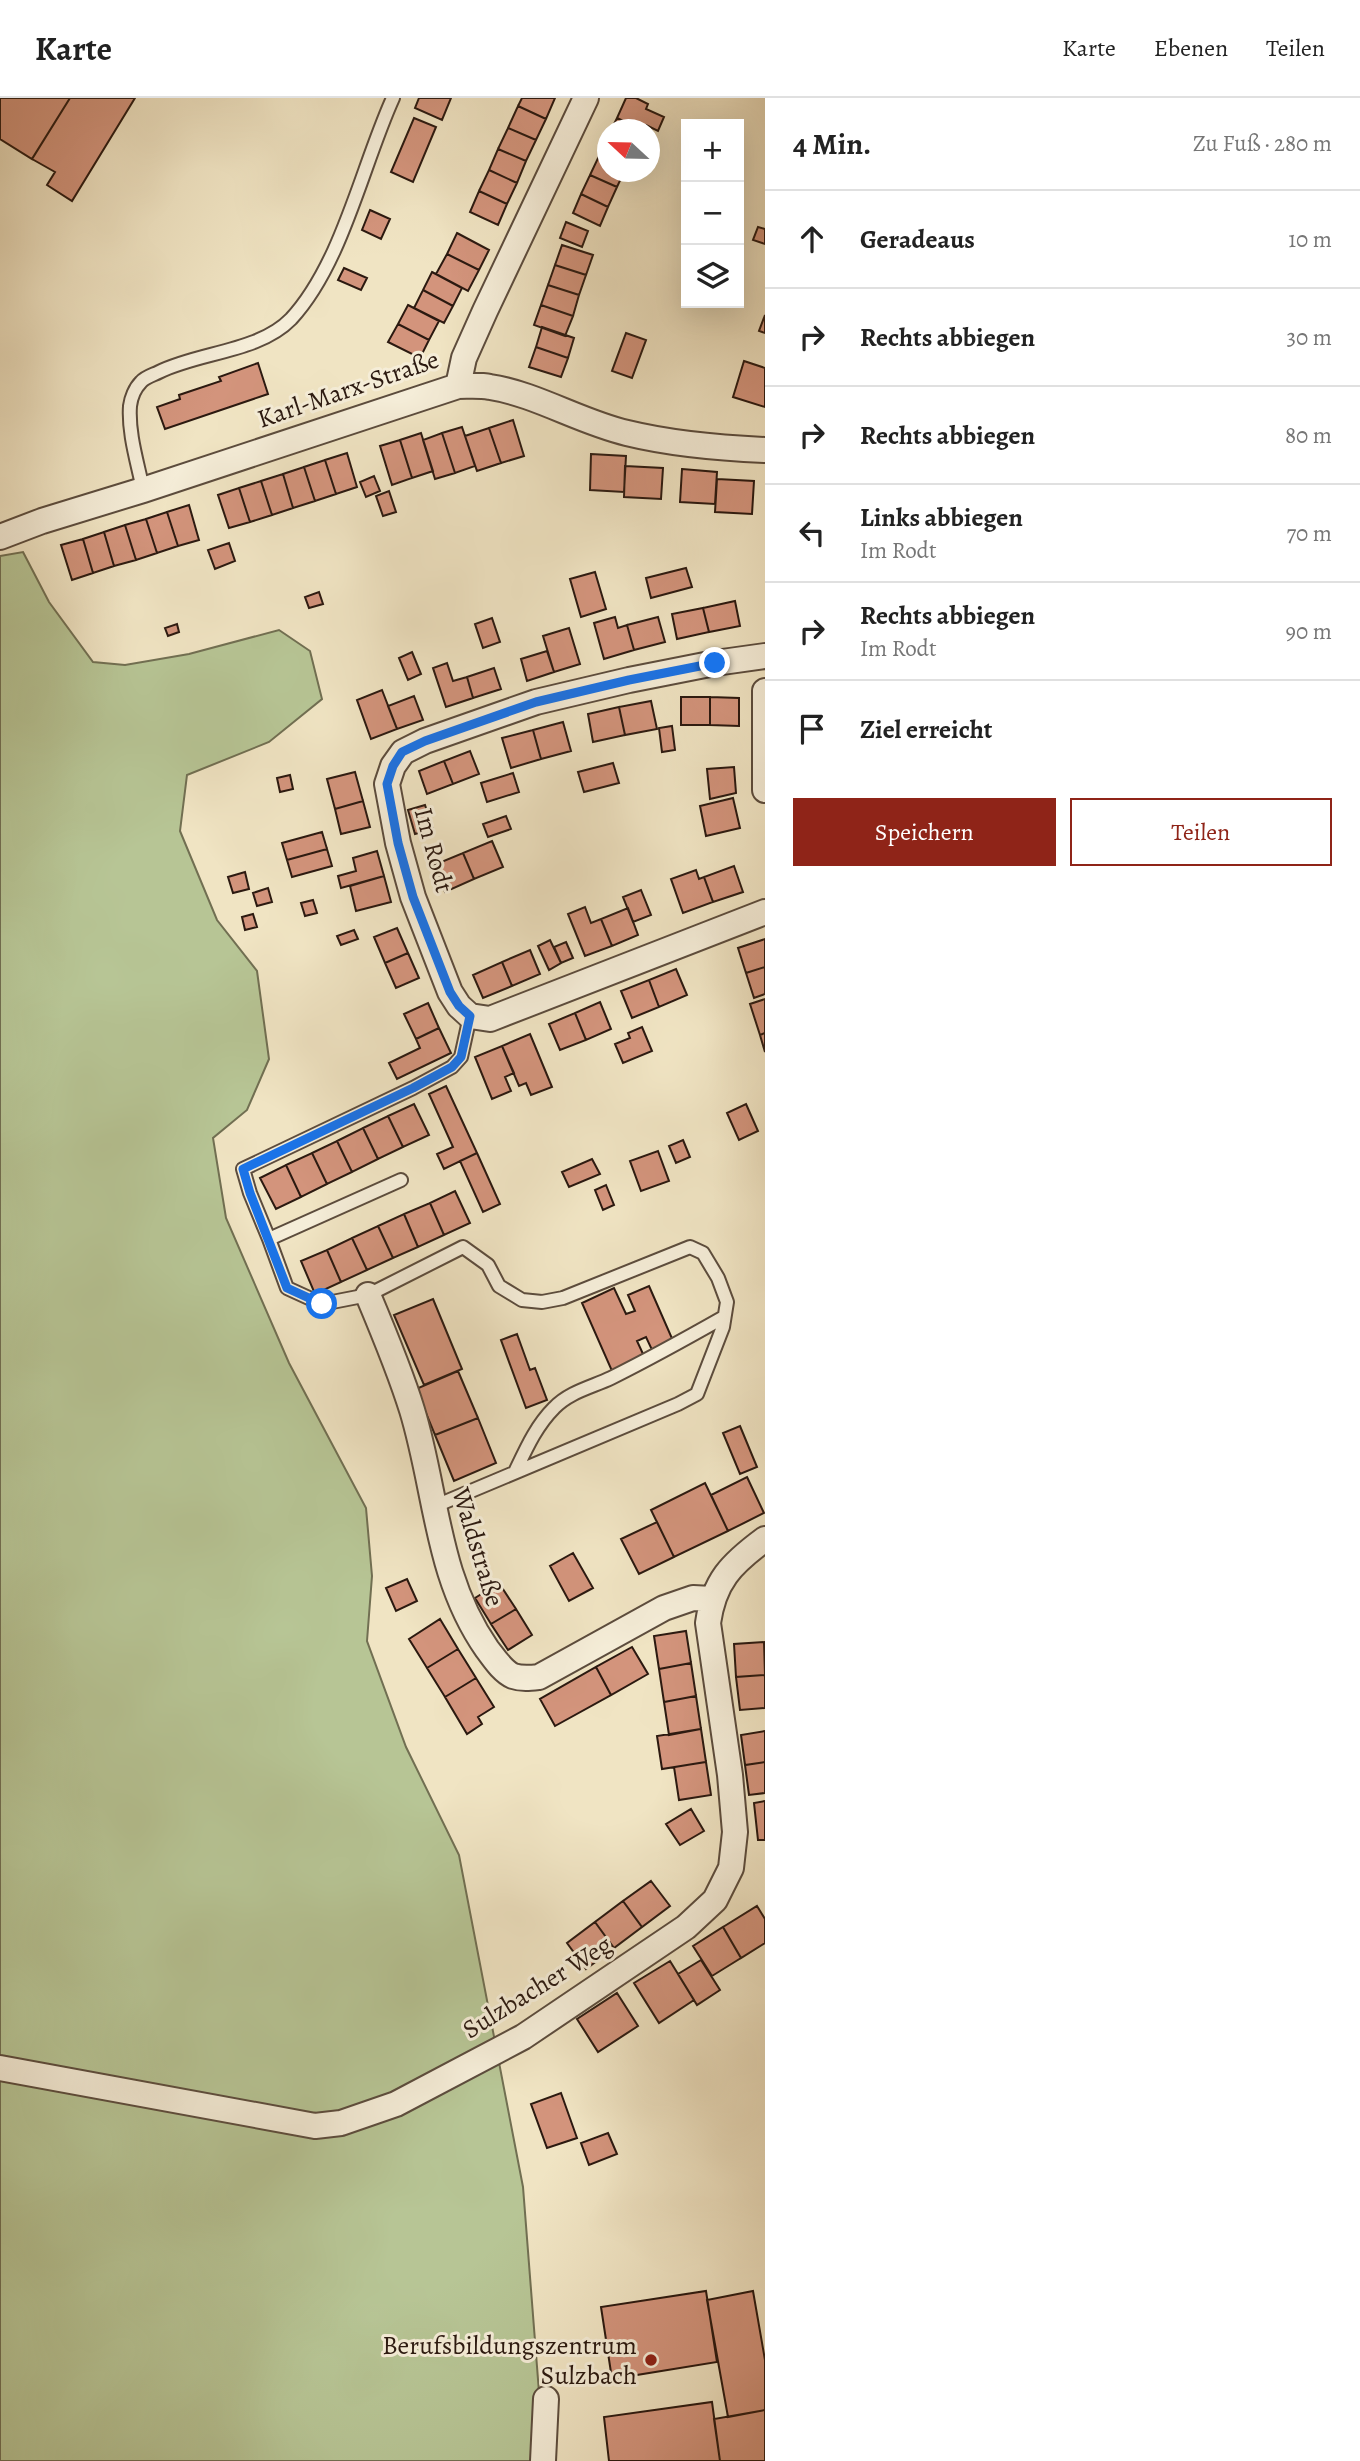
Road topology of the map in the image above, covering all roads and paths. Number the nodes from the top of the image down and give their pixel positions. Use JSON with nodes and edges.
{"nodes":[{"id":1,"x":393,"y":98,"type":"edge"},
{"id":2,"x":586,"y":98,"type":"edge"},
{"id":3,"x":458,"y":386,"type":"junction"},
{"id":4,"x":765,"y":450,"type":"edge"},
{"id":5,"x":143,"y":490,"type":"junction"},
{"id":6,"x":0,"y":537,"type":"edge"},
{"id":7,"x":765,"y":656,"type":"edge"},
{"id":8,"x":765,"y":691,"type":"edge"},
{"id":9,"x":765,"y":790,"type":"edge"},
{"id":10,"x":765,"y":912,"type":"edge"},
{"id":11,"x":470,"y":1016,"type":"junction"},
{"id":12,"x":401,"y":1180,"type":"dead end"},
{"id":13,"x":269,"y":1239,"type":"junction"},
{"id":14,"x":368,"y":1295,"type":"junction"},
{"id":15,"x":724,"y":1317,"type":"junction"},
{"id":16,"x":515,"y":1472,"type":"junction"},
{"id":17,"x":433,"y":1507,"type":"junction"},
{"id":18,"x":765,"y":1539,"type":"edge"},
{"id":19,"x":712,"y":1599,"type":"junction"},
{"id":20,"x":0,"y":2068,"type":"edge"},
{"id":21,"x":546,"y":2399,"type":"dead end"},
{"id":22,"x":543,"y":2461,"type":"edge"}],
"edges":[{"from":1,"to":5,"type":"lane"},
{"from":2,"to":3,"type":"street","name":"Karl-Marx-Straße"},
{"from":3,"to":4,"type":"street"},
{"from":3,"to":5,"type":"street","name":"Karl-Marx-Straße"},
{"from":5,"to":6,"type":"street","name":"Karl-Marx-Straße"},
{"from":7,"to":11,"type":"street","name":"Im Rodt"},
{"from":8,"to":9,"type":"street"},
{"from":10,"to":11,"type":"street"},
{"from":11,"to":13,"type":"lane"},
{"from":12,"to":13,"type":"lane"},
{"from":13,"to":14,"type":"lane"},
{"from":14,"to":15,"type":"lane"},
{"from":14,"to":17,"type":"street","name":"Waldstraße"},
{"from":15,"to":16,"type":"lane"},
{"from":15,"to":16,"type":"lane"},
{"from":16,"to":17,"type":"lane"},
{"from":17,"to":19,"type":"street","name":"Waldstraße"},
{"from":18,"to":19,"type":"street","name":"Sulzbacher Weg"},
{"from":19,"to":20,"type":"street","name":"Sulzbacher Weg"},
{"from":21,"to":22,"type":"street"}]}
